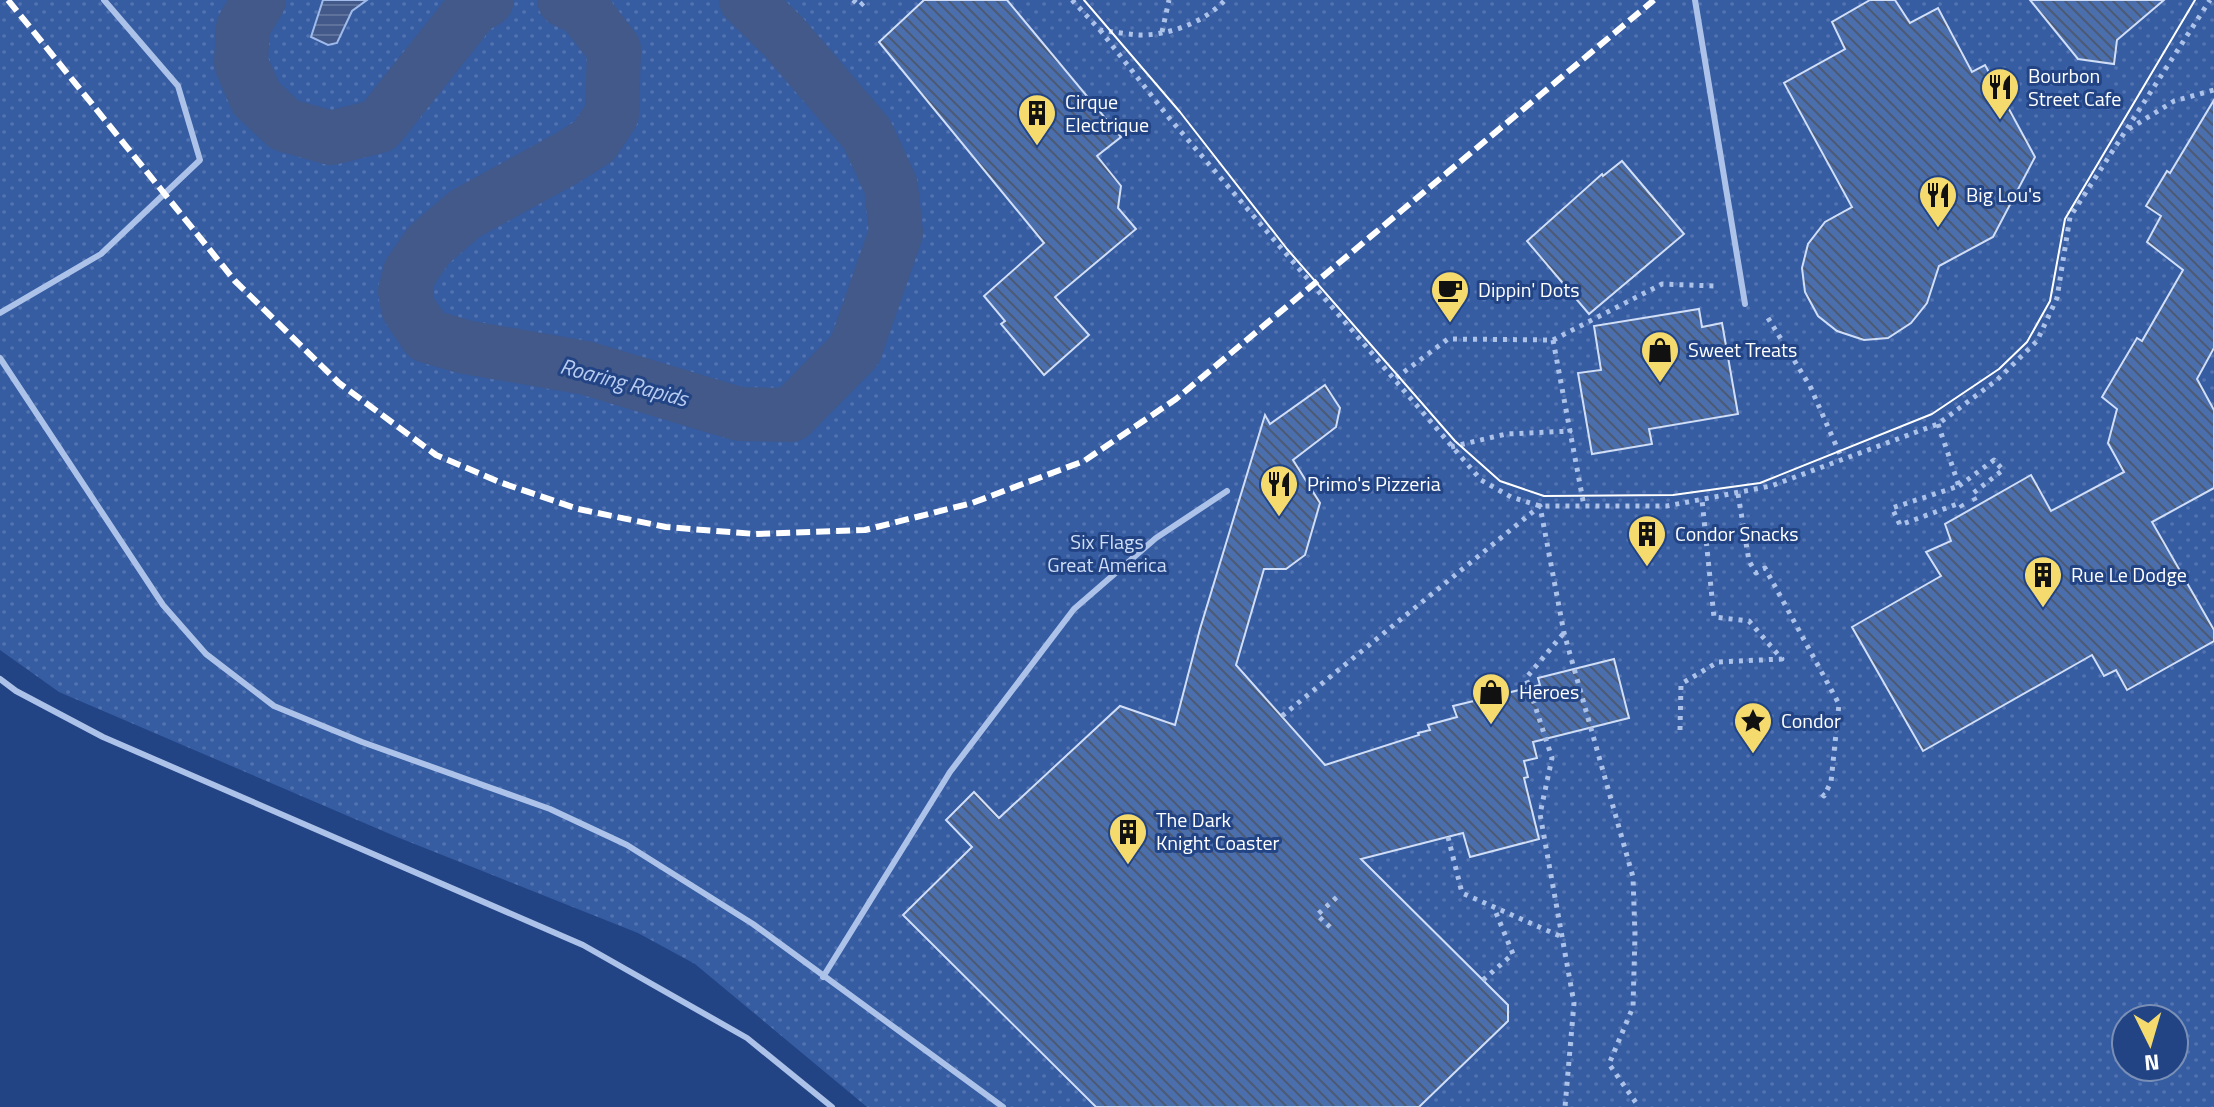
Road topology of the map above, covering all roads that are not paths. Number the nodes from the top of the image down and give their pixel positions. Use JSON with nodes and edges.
{"nodes":[{"id":1,"x":104,"y":0,"type":"edge"},
{"id":2,"x":1695,"y":0,"type":"edge"},
{"id":3,"x":1745,"y":304,"type":"road end"},
{"id":4,"x":0,"y":313,"type":"edge"},
{"id":5,"x":0,"y":358,"type":"edge"},
{"id":6,"x":1227,"y":491,"type":"dead end"},
{"id":7,"x":0,"y":679,"type":"edge"},
{"id":8,"x":823,"y":977,"type":"junction"},
{"id":9,"x":832,"y":1107,"type":"edge"},
{"id":10,"x":1003,"y":1107,"type":"edge"}],
"edges":[{"from":1,"to":4,"type":"lane"},
{"from":2,"to":3,"type":"lane"},
{"from":5,"to":8,"type":"lane"},
{"from":6,"to":8,"type":"lane"},
{"from":7,"to":9,"type":"lane"},
{"from":8,"to":10,"type":"lane"}]}
